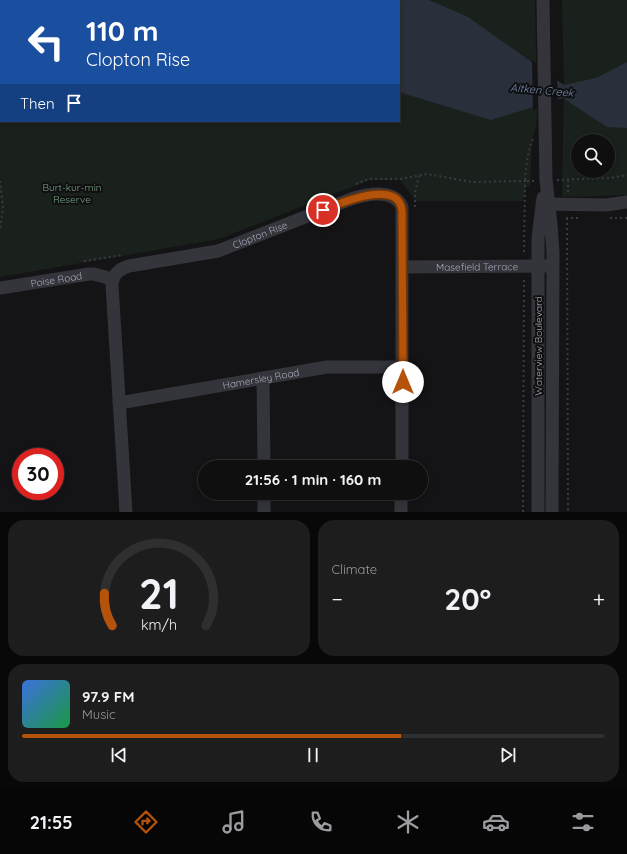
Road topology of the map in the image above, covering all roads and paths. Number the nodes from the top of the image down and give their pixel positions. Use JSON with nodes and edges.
{"nodes":[{"id":1,"x":543,"y":3,"type":"edge"},
{"id":2,"x":420,"y":175,"type":"dead end"},
{"id":3,"x":0,"y":181,"type":"edge"},
{"id":4,"x":525,"y":181,"type":"dead end"},
{"id":5,"x":627,"y":202,"type":"edge"},
{"id":6,"x":545,"y":204,"type":"junction"},
{"id":7,"x":415,"y":207,"type":"dead end"},
{"id":8,"x":567,"y":218,"type":"dead end"},
{"id":9,"x":0,"y":230,"type":"edge"},
{"id":10,"x":538,"y":266,"type":"junction"},
{"id":11,"x":552,"y":266,"type":"junction"},
{"id":12,"x":402,"y":267,"type":"junction"},
{"id":13,"x":524,"y":267,"type":"junction"},
{"id":14,"x":112,"y":279,"type":"junction"},
{"id":15,"x":0,"y":288,"type":"edge"},
{"id":16,"x":403,"y":367,"type":"junction"},
{"id":17,"x":263,"y":378,"type":"junction"},
{"id":18,"x":120,"y":403,"type":"junction"},
{"id":19,"x":538,"y":423,"type":"junction"},
{"id":20,"x":551,"y":423,"type":"junction"},
{"id":21,"x":264,"y":460,"type":"edge"},
{"id":22,"x":402,"y":460,"type":"edge"},
{"id":23,"x":264,"y":500,"type":"edge"},
{"id":24,"x":402,"y":500,"type":"edge"},
{"id":25,"x":126,"y":512,"type":"edge"},
{"id":26,"x":264,"y":512,"type":"edge"},
{"id":27,"x":401,"y":512,"type":"edge"},
{"id":28,"x":524,"y":512,"type":"edge"},
{"id":29,"x":538,"y":512,"type":"edge"},
{"id":30,"x":552,"y":512,"type":"edge"},
{"id":31,"x":568,"y":512,"type":"edge"}],
"edges":[{"from":1,"to":6,"type":"street","name":"Waterview Boulevard"},
{"from":2,"to":7,"type":"path"},
{"from":3,"to":9,"type":"path"},
{"from":4,"to":13,"type":"path"},
{"from":5,"to":6,"type":"street"},
{"from":6,"to":10,"type":"street","name":"Waterview Boulevard"},
{"from":6,"to":11,"type":"street","name":"Waterview Boulevard"},
{"from":8,"to":31,"type":"path"},
{"from":10,"to":11,"type":"street","name":"Masefield Terrace"},
{"from":10,"to":13,"type":"street","name":"Masefield Terrace"},
{"from":10,"to":19,"type":"street","name":"Waterview Boulevard"},
{"from":11,"to":20,"type":"street","name":"Waterview Boulevard"},
{"from":12,"to":13,"type":"street","name":"Masefield Terrace"},
{"from":12,"to":14,"type":"street","name":"Clopton Rise"},
{"from":12,"to":16,"type":"street","name":"Clopton Rise"},
{"from":13,"to":28,"type":"path"},
{"from":14,"to":15,"type":"street","name":"Poise Road"},
{"from":14,"to":18,"type":"street"},
{"from":16,"to":17,"type":"street","name":"Hamersley Road"},
{"from":16,"to":22,"type":"street","name":"Clopton Rise"},
{"from":17,"to":18,"type":"street","name":"Hamersley Road"},
{"from":17,"to":21,"type":"street"},
{"from":18,"to":25,"type":"street"},
{"from":19,"to":20,"type":"street"},
{"from":19,"to":29,"type":"street","name":"Waterview Boulevard"},
{"from":20,"to":30,"type":"street","name":"Waterview Boulevard"},
{"from":23,"to":26,"type":"street"},
{"from":24,"to":27,"type":"street"}]}
